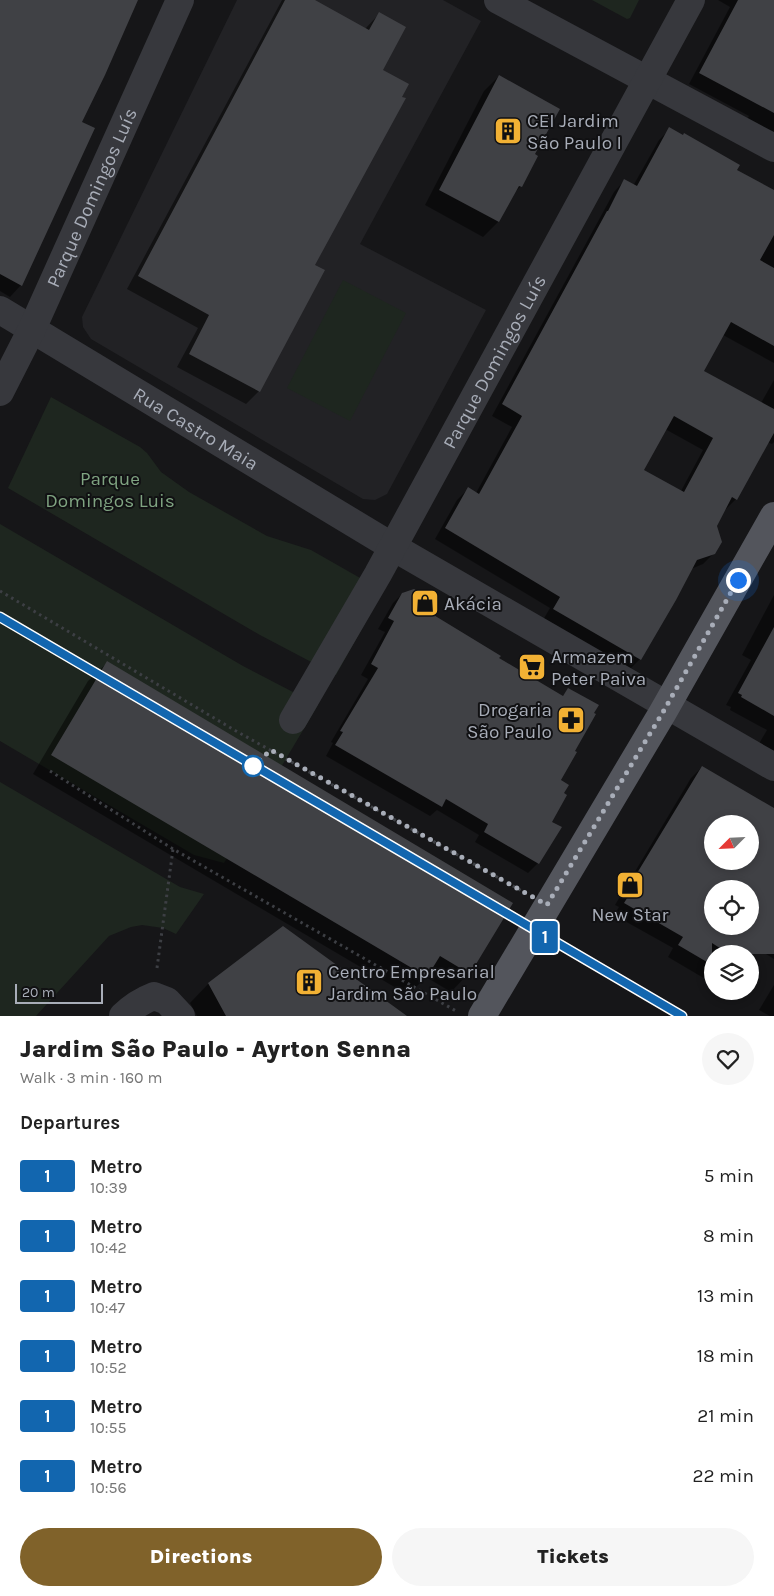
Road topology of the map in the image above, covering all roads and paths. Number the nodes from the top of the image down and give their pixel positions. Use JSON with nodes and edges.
{"nodes":[{"id":1,"x":180,"y":0,"type":"edge"},
{"id":2,"x":498,"y":0,"type":"edge"},
{"id":3,"x":691,"y":0,"type":"edge"},
{"id":4,"x":648,"y":81,"type":"junction"},
{"id":5,"x":774,"y":148,"type":"edge"},
{"id":6,"x":0,"y":310,"type":"edge"},
{"id":7,"x":32,"y":329,"type":"junction"},
{"id":8,"x":0,"y":392,"type":"edge"},
{"id":9,"x":774,"y":516,"type":"edge"},
{"id":10,"x":393,"y":546,"type":"junction"},
{"id":11,"x":0,"y":591,"type":"edge"},
{"id":12,"x":668,"y":705,"type":"junction"},
{"id":13,"x":293,"y":720,"type":"dead end"},
{"id":14,"x":774,"y":767,"type":"edge"},
{"id":15,"x":50,"y":771,"type":"dead end"},
{"id":16,"x":173,"y":849,"type":"junction"},
{"id":17,"x":547,"y":905,"type":"junction"},
{"id":18,"x":154,"y":996,"type":"junction"},
{"id":19,"x":469,"y":1014,"type":"edge"},
{"id":20,"x":123,"y":1016,"type":"edge"},
{"id":21,"x":181,"y":1016,"type":"edge"}],
"edges":[{"from":1,"to":7,"type":"street","name":"Parque Domingos Luís"},
{"from":2,"to":4,"type":"street"},
{"from":3,"to":4,"type":"street","name":"Parque Domingos Luís"},
{"from":4,"to":5,"type":"street"},
{"from":4,"to":10,"type":"street","name":"Parque Domingos Luís"},
{"from":6,"to":7,"type":"street","name":"Rua Castro Maia"},
{"from":7,"to":8,"type":"street","name":"Parque Domingos Luís"},
{"from":7,"to":10,"type":"street","name":"Rua Castro Maia"},
{"from":9,"to":12,"type":"main road"},
{"from":10,"to":12,"type":"street","name":"Rua Castro Maia"},
{"from":10,"to":13,"type":"street","name":"Parque Domingos Luís"},
{"from":11,"to":17,"type":"path"},
{"from":12,"to":14,"type":"street","name":"Rua Castro Maia"},
{"from":12,"to":17,"type":"main road"},
{"from":15,"to":16,"type":"path"},
{"from":16,"to":18,"type":"path"},
{"from":16,"to":19,"type":"path"},
{"from":17,"to":19,"type":"main road"},
{"from":18,"to":20,"type":"street"},
{"from":18,"to":21,"type":"street"}]}
